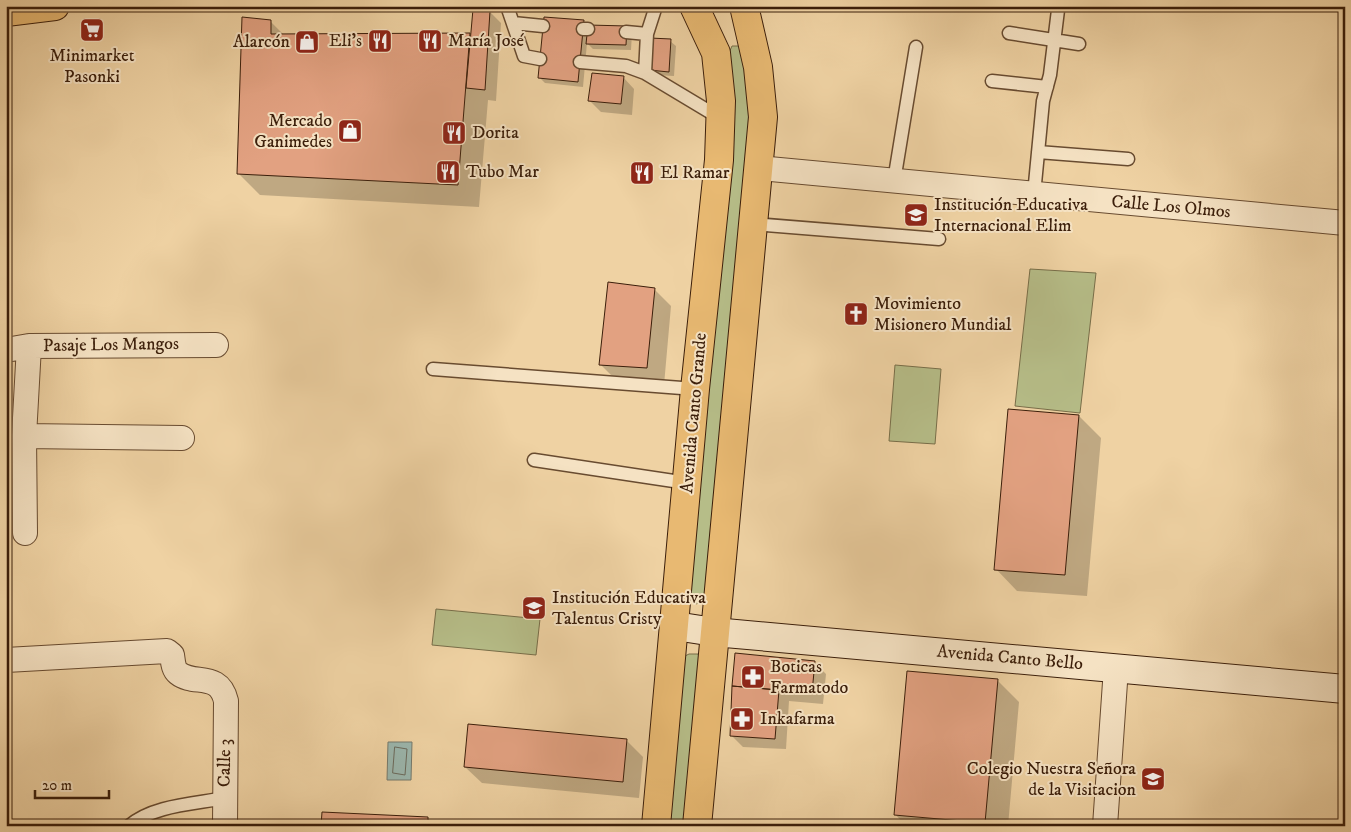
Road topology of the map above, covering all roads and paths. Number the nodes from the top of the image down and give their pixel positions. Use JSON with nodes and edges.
{"nodes":[{"id":1,"x":55,"y":6,"type":"edge"},
{"id":2,"x":507,"y":6,"type":"edge"},
{"id":3,"x":656,"y":6,"type":"edge"},
{"id":4,"x":694,"y":6,"type":"edge"},
{"id":5,"x":744,"y":6,"type":"edge"},
{"id":6,"x":1058,"y":10,"type":"dead end"},
{"id":7,"x":6,"y":12,"type":"edge"},
{"id":8,"x":513,"y":23,"type":"junction"},
{"id":9,"x":543,"y":26,"type":"dead end"},
{"id":10,"x":626,"y":32,"type":"dead end"},
{"id":11,"x":1009,"y":33,"type":"dead end"},
{"id":12,"x":647,"y":34,"type":"junction"},
{"id":13,"x":1054,"y":40,"type":"junction"},
{"id":14,"x":1079,"y":44,"type":"dead end"},
{"id":15,"x":916,"y":46,"type":"dead end"},
{"id":16,"x":540,"y":59,"type":"dead end"},
{"id":17,"x":580,"y":62,"type":"dead end"},
{"id":18,"x":645,"y":72,"type":"junction"},
{"id":19,"x":992,"y":81,"type":"dead end"},
{"id":20,"x":1047,"y":87,"type":"junction"},
{"id":21,"x":720,"y":118,"type":"junction"},
{"id":22,"x":1038,"y":152,"type":"junction"},
{"id":23,"x":1128,"y":159,"type":"dead end"},
{"id":24,"x":759,"y":168,"type":"junction"},
{"id":25,"x":894,"y":181,"type":"junction"},
{"id":26,"x":1034,"y":194,"type":"junction"},
{"id":27,"x":1345,"y":223,"type":"edge"},
{"id":28,"x":754,"y":224,"type":"junction"},
{"id":29,"x":939,"y":239,"type":"dead end"},
{"id":30,"x":216,"y":344,"type":"dead end"},
{"id":31,"x":29,"y":346,"type":"junction"},
{"id":32,"x":6,"y":350,"type":"edge"},
{"id":33,"x":433,"y":370,"type":"dead end"},
{"id":34,"x":695,"y":389,"type":"junction"},
{"id":35,"x":24,"y":436,"type":"junction"},
{"id":36,"x":182,"y":438,"type":"dead end"},
{"id":37,"x":534,"y":460,"type":"dead end"},
{"id":38,"x":687,"y":482,"type":"junction"},
{"id":39,"x":25,"y":533,"type":"dead end"},
{"id":40,"x":675,"y":626,"type":"junction"},
{"id":41,"x":714,"y":632,"type":"junction"},
{"id":42,"x":6,"y":660,"type":"edge"},
{"id":43,"x":1116,"y":668,"type":"junction"},
{"id":44,"x":1345,"y":689,"type":"edge"},
{"id":45,"x":225,"y":798,"type":"junction"},
{"id":46,"x":129,"y":826,"type":"edge"},
{"id":47,"x":225,"y":826,"type":"edge"},
{"id":48,"x":656,"y":826,"type":"edge"},
{"id":49,"x":697,"y":826,"type":"edge"},
{"id":50,"x":1105,"y":826,"type":"edge"}],
"edges":[{"from":1,"to":7,"type":"main road"},
{"from":2,"to":8,"type":"lane"},
{"from":3,"to":12,"type":"lane"},
{"from":4,"to":21,"type":"main road","name":"Avenida Canto Grande"},
{"from":5,"to":24,"type":"main road"},
{"from":6,"to":13,"type":"lane"},
{"from":8,"to":9,"type":"lane"},
{"from":8,"to":16,"type":"lane"},
{"from":10,"to":12,"type":"lane"},
{"from":11,"to":13,"type":"lane"},
{"from":12,"to":18,"type":"lane"},
{"from":13,"to":14,"type":"lane"},
{"from":13,"to":20,"type":"lane"},
{"from":15,"to":25,"type":"lane"},
{"from":17,"to":18,"type":"lane"},
{"from":18,"to":21,"type":"lane"},
{"from":19,"to":20,"type":"lane"},
{"from":20,"to":22,"type":"lane"},
{"from":21,"to":34,"type":"main road","name":"Avenida Canto Grande"},
{"from":22,"to":23,"type":"lane"},
{"from":22,"to":26,"type":"lane"},
{"from":24,"to":25,"type":"street","name":"Calle Los Olmos"},
{"from":24,"to":28,"type":"main road"},
{"from":25,"to":26,"type":"street","name":"Calle Los Olmos"},
{"from":26,"to":27,"type":"street","name":"Calle Los Olmos"},
{"from":28,"to":29,"type":"lane"},
{"from":28,"to":41,"type":"main road"},
{"from":30,"to":31,"type":"street","name":"Pasaje Los Mangos"},
{"from":31,"to":32,"type":"street","name":"Pasaje Los Mangos"},
{"from":31,"to":35,"type":"street"},
{"from":33,"to":34,"type":"lane"},
{"from":34,"to":38,"type":"main road","name":"Avenida Canto Grande"},
{"from":35,"to":36,"type":"street"},
{"from":35,"to":39,"type":"street"},
{"from":37,"to":38,"type":"lane"},
{"from":38,"to":40,"type":"main road","name":"Avenida Canto Grande"},
{"from":40,"to":41,"type":"street","name":"Avenida Canto Bello"},
{"from":40,"to":48,"type":"main road","name":"Avenida Canto Grande"},
{"from":41,"to":43,"type":"street","name":"Avenida Canto Bello"},
{"from":41,"to":49,"type":"main road"},
{"from":42,"to":45,"type":"street","name":"Calle 3"},
{"from":43,"to":44,"type":"street","name":"Avenida Canto Bello"},
{"from":43,"to":50,"type":"street"},
{"from":45,"to":46,"type":"lane"},
{"from":45,"to":47,"type":"street","name":"Calle 3"}]}
